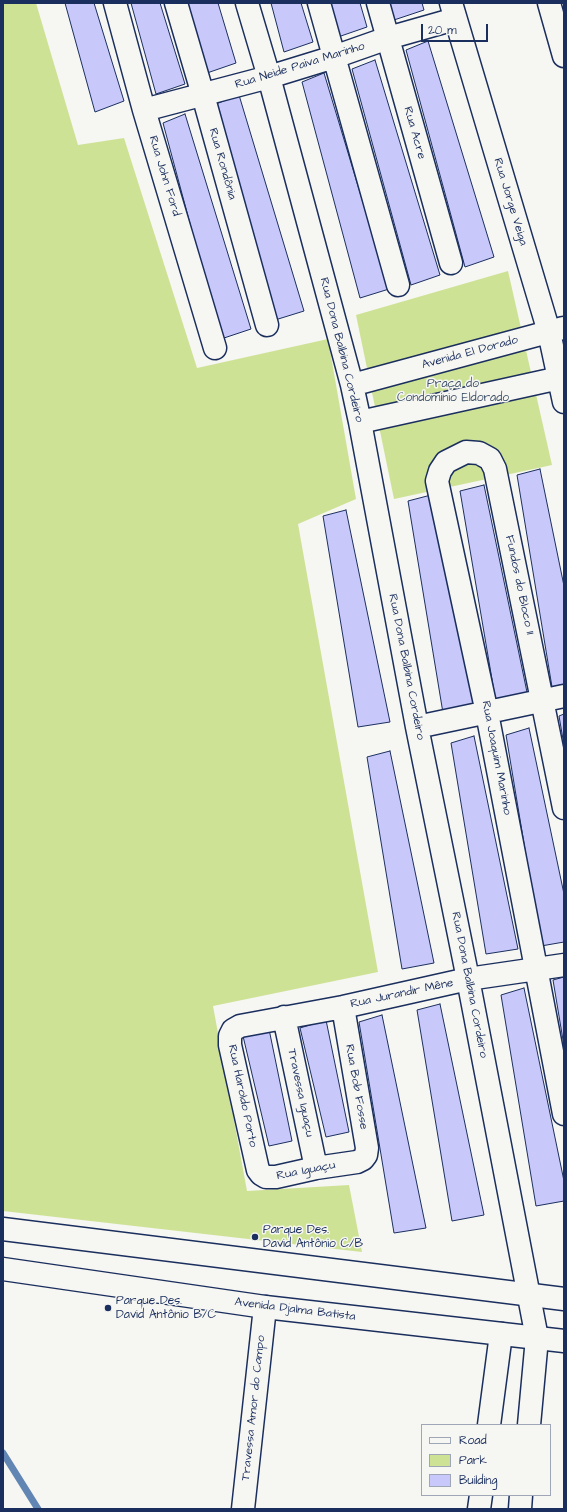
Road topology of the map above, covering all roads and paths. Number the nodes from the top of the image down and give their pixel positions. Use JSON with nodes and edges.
{"nodes":[{"id":1,"x":115,"y":3,"type":"edge"},
{"id":2,"x":176,"y":3,"type":"edge"},
{"id":3,"x":247,"y":3,"type":"edge"},
{"id":4,"x":319,"y":3,"type":"edge"},
{"id":5,"x":378,"y":3,"type":"edge"},
{"id":6,"x":549,"y":3,"type":"edge"},
{"id":7,"x":453,"y":11,"type":"edge"},
{"id":8,"x":388,"y":38,"type":"junction"},
{"id":9,"x":564,"y":56,"type":"edge"},
{"id":10,"x":334,"y":57,"type":"junction"},
{"id":11,"x":269,"y":77,"type":"junction"},
{"id":12,"x":203,"y":95,"type":"junction"},
{"id":13,"x":144,"y":110,"type":"junction"},
{"id":14,"x":451,"y":263,"type":"dead end"},
{"id":15,"x":398,"y":285,"type":"dead end"},
{"id":16,"x":267,"y":325,"type":"dead end"},
{"id":17,"x":557,"y":330,"type":"edge"},
{"id":18,"x":215,"y":348,"type":"dead end"},
{"id":19,"x":562,"y":377,"type":"edge"},
{"id":20,"x":352,"y":385,"type":"junction"},
{"id":21,"x":564,"y":402,"type":"edge"},
{"id":22,"x":360,"y":422,"type":"junction"},
{"id":23,"x":495,"y":469,"type":"joint"},
{"id":24,"x":564,"y":696,"type":"edge"},
{"id":25,"x":543,"y":700,"type":"junction"},
{"id":26,"x":487,"y":712,"type":"junction"},
{"id":27,"x":417,"y":727,"type":"junction"},
{"id":28,"x":564,"y":808,"type":"edge"},
{"id":29,"x":564,"y":965,"type":"edge"},
{"id":30,"x":537,"y":969,"type":"junction"},
{"id":31,"x":468,"y":979,"type":"junction"},
{"id":32,"x":343,"y":1007,"type":"junction"},
{"id":33,"x":284,"y":1017,"type":"junction"},
{"id":34,"x":240,"y":1026,"type":"joint"},
{"id":35,"x":564,"y":1114,"type":"edge"},
{"id":36,"x":357,"y":1162,"type":"joint"},
{"id":37,"x":316,"y":1168,"type":"junction"},
{"id":38,"x":258,"y":1170,"type":"joint"},
{"id":39,"x":3,"y":1230,"type":"edge"},
{"id":40,"x":3,"y":1269,"type":"edge"},
{"id":41,"x":528,"y":1295,"type":"junction"},
{"id":42,"x":564,"y":1299,"type":"edge"},
{"id":43,"x":265,"y":1307,"type":"junction"},
{"id":44,"x":501,"y":1334,"type":"junction"},
{"id":45,"x":537,"y":1338,"type":"junction"},
{"id":46,"x":564,"y":1341,"type":"edge"},
{"id":47,"x":490,"y":1424,"type":"edge"},
{"id":48,"x":529,"y":1424,"type":"edge"},
{"id":49,"x":481,"y":1496,"type":"edge"},
{"id":50,"x":522,"y":1496,"type":"edge"},
{"id":51,"x":243,"y":1509,"type":"edge"},
{"id":52,"x":479,"y":1509,"type":"edge"},
{"id":53,"x":520,"y":1509,"type":"edge"}],
"edges":[{"from":1,"to":13,"type":"street","name":"Rua John Ford"},
{"from":2,"to":12,"type":"street","name":"Rua Rondônia"},
{"from":3,"to":11,"type":"street","name":"Rua Dona Balbina Cordeiro"},
{"from":4,"to":10,"type":"street"},
{"from":5,"to":8,"type":"street","name":"Rua Acre"},
{"from":6,"to":9,"type":"street"},
{"from":7,"to":8,"type":"street","name":"Rua Neide Paiva Marinho"},
{"from":7,"to":17,"type":"street","name":"Rua Jorge Veiga"},
{"from":8,"to":10,"type":"street","name":"Rua Neide Paiva Marinho"},
{"from":8,"to":14,"type":"street","name":"Rua Acre"},
{"from":10,"to":11,"type":"street","name":"Rua Neide Paiva Marinho"},
{"from":10,"to":15,"type":"street"},
{"from":11,"to":12,"type":"street","name":"Rua Neide Paiva Marinho"},
{"from":11,"to":20,"type":"street","name":"Rua Dona Balbina Cordeiro"},
{"from":12,"to":13,"type":"street","name":"Rua Neide Paiva Marinho"},
{"from":12,"to":16,"type":"street","name":"Rua Rondônia"},
{"from":13,"to":18,"type":"street","name":"Rua John Ford"},
{"from":17,"to":19,"type":"street","name":"Rua Jorge Veiga"},
{"from":17,"to":20,"type":"street","name":"Avenida El Dorado"},
{"from":19,"to":21,"type":"street","name":"Rua Jorge Veiga"},
{"from":19,"to":22,"type":"street"},
{"from":20,"to":22,"type":"street","name":"Rua Dona Balbina Cordeiro"},
{"from":22,"to":27,"type":"street","name":"Rua Dona Balbina Cordeiro"},
{"from":23,"to":25,"type":"street","name":"Fundos do Bloco 11"},
{"from":23,"to":26,"type":"street","name":"Rua Joaquim Marinho"},
{"from":24,"to":25,"type":"street"},
{"from":25,"to":26,"type":"street"},
{"from":25,"to":28,"type":"street","name":"Fundos do Bloco 11"},
{"from":26,"to":27,"type":"street"},
{"from":26,"to":30,"type":"street","name":"Rua Joaquim Marinho"},
{"from":27,"to":31,"type":"street","name":"Rua Dona Balbina Cordeiro"},
{"from":29,"to":30,"type":"street","name":"Rua Jurandir Mêne"},
{"from":30,"to":31,"type":"street","name":"Rua Jurandir Mêne"},
{"from":30,"to":35,"type":"street","name":"Rua Joaquim Marinho"},
{"from":31,"to":32,"type":"street","name":"Rua Jurandir Mêne"},
{"from":31,"to":41,"type":"street","name":"Rua Dona Balbina Cordeiro"},
{"from":32,"to":33,"type":"street","name":"Rua Jurandir Mêne"},
{"from":32,"to":36,"type":"street","name":"Rua Bob Fosse"},
{"from":33,"to":34,"type":"street","name":"Rua Jurandir Mêne"},
{"from":33,"to":37,"type":"street","name":"Travessa Iguaçu"},
{"from":34,"to":38,"type":"street","name":"Rua Haroldo Porto"},
{"from":36,"to":37,"type":"street","name":"Rua Iguaçu"},
{"from":37,"to":38,"type":"street","name":"Rua Iguaçu"},
{"from":39,"to":41,"type":"street"},
{"from":40,"to":43,"type":"street","name":"Avenida Djalma Batista"},
{"from":41,"to":42,"type":"street"},
{"from":41,"to":45,"type":"street","name":"Rua Dona Balbina Cordeiro"},
{"from":43,"to":44,"type":"street","name":"Avenida Djalma Batista"},
{"from":43,"to":51,"type":"street","name":"Travessa Amor do Campo"},
{"from":44,"to":45,"type":"street","name":"Avenida Djalma Batista"},
{"from":44,"to":47,"type":"street"},
{"from":45,"to":46,"type":"street","name":"Avenida Djalma Batista"},
{"from":45,"to":48,"type":"street","name":"Rua Dona Balbina Cordeiro"},
{"from":49,"to":52,"type":"street"},
{"from":50,"to":53,"type":"street"}]}
